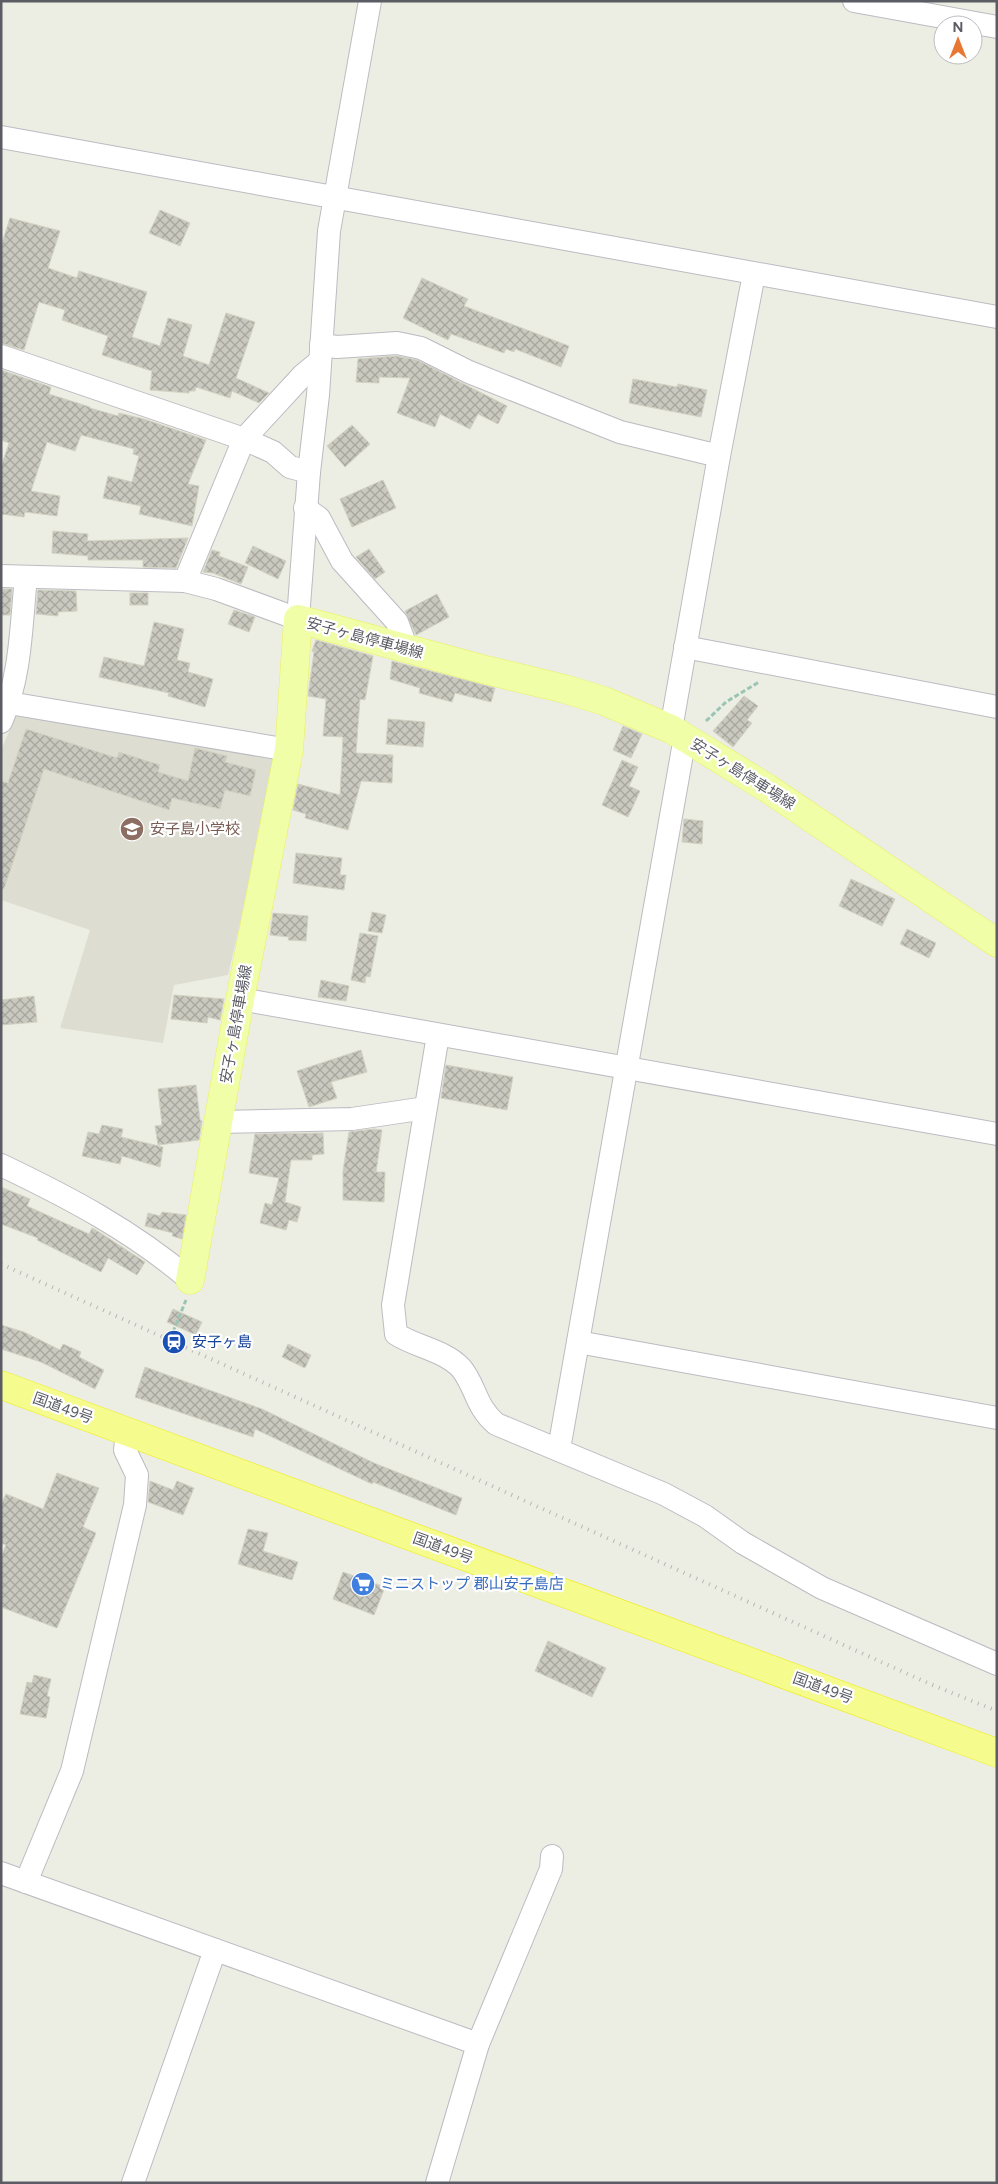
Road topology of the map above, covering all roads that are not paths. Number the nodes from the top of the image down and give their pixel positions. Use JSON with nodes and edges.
{"nodes":[{"id":1,"x":370,"y":1,"type":"edge"},
{"id":2,"x":854,"y":1,"type":"edge"},
{"id":3,"x":997,"y":27,"type":"edge"},
{"id":4,"x":1,"y":137,"type":"edge"},
{"id":5,"x":334,"y":198,"type":"junction"},
{"id":6,"x":754,"y":274,"type":"junction"},
{"id":7,"x":997,"y":317,"type":"edge"},
{"id":8,"x":320,"y":353,"type":"junction"},
{"id":9,"x":1,"y":356,"type":"edge"},
{"id":10,"x":244,"y":439,"type":"junction"},
{"id":11,"x":719,"y":456,"type":"junction"},
{"id":12,"x":309,"y":472,"type":"junction"},
{"id":13,"x":306,"y":508,"type":"junction"},
{"id":14,"x":1,"y":576,"type":"edge"},
{"id":15,"x":26,"y":577,"type":"junction"},
{"id":16,"x":185,"y":581,"type":"junction"},
{"id":17,"x":298,"y":619,"type":"junction"},
{"id":18,"x":685,"y":647,"type":"junction"},
{"id":19,"x":407,"y":649,"type":"junction"},
{"id":20,"x":997,"y":707,"type":"edge"},
{"id":21,"x":5,"y":712,"type":"edge"},
{"id":22,"x":687,"y":729,"type":"junction"},
{"id":23,"x":289,"y":750,"type":"junction"},
{"id":24,"x":997,"y":943,"type":"edge"},
{"id":25,"x":240,"y":999,"type":"junction"},
{"id":26,"x":438,"y":1035,"type":"junction"},
{"id":27,"x":627,"y":1067,"type":"junction"},
{"id":28,"x":426,"y":1110,"type":"junction"},
{"id":29,"x":218,"y":1122,"type":"junction"},
{"id":30,"x":997,"y":1134,"type":"edge"},
{"id":31,"x":1,"y":1165,"type":"edge"},
{"id":32,"x":190,"y":1280,"type":"joint"},
{"id":33,"x":578,"y":1342,"type":"junction"},
{"id":34,"x":1,"y":1385,"type":"edge"},
{"id":35,"x":997,"y":1418,"type":"edge"},
{"id":36,"x":127,"y":1432,"type":"junction"},
{"id":37,"x":559,"y":1449,"type":"junction"},
{"id":38,"x":997,"y":1664,"type":"edge"},
{"id":39,"x":997,"y":1754,"type":"edge"},
{"id":40,"x":552,"y":1856,"type":"dead end"},
{"id":41,"x":1,"y":1873,"type":"edge"},
{"id":42,"x":26,"y":1882,"type":"junction"},
{"id":43,"x":215,"y":1950,"type":"junction"},
{"id":44,"x":478,"y":2044,"type":"junction"},
{"id":45,"x":133,"y":2183,"type":"edge"},
{"id":46,"x":437,"y":2183,"type":"edge"}],
"edges":[{"from":1,"to":5,"type":"street"},
{"from":2,"to":3,"type":"street"},
{"from":4,"to":5,"type":"street"},
{"from":5,"to":6,"type":"street"},
{"from":5,"to":8,"type":"street"},
{"from":6,"to":7,"type":"street"},
{"from":6,"to":11,"type":"street"},
{"from":8,"to":10,"type":"street"},
{"from":8,"to":11,"type":"street"},
{"from":8,"to":12,"type":"street"},
{"from":9,"to":10,"type":"street"},
{"from":10,"to":12,"type":"street"},
{"from":10,"to":16,"type":"street"},
{"from":11,"to":18,"type":"street"},
{"from":12,"to":13,"type":"street"},
{"from":13,"to":17,"type":"street"},
{"from":13,"to":19,"type":"street"},
{"from":14,"to":15,"type":"street"},
{"from":15,"to":16,"type":"street"},
{"from":15,"to":21,"type":"street"},
{"from":16,"to":17,"type":"street"},
{"from":17,"to":19,"type":"main road","name":"安子ヶ島停車場線"},
{"from":17,"to":23,"type":"main road","name":"安子ヶ島停車場線"},
{"from":18,"to":20,"type":"street"},
{"from":18,"to":22,"type":"street"},
{"from":19,"to":22,"type":"main road","name":"安子ヶ島停車場線"},
{"from":21,"to":23,"type":"street"},
{"from":22,"to":24,"type":"main road","name":"安子ヶ島停車場線"},
{"from":22,"to":27,"type":"street"},
{"from":23,"to":25,"type":"main road","name":"安子ヶ島停車場線"},
{"from":25,"to":26,"type":"street"},
{"from":25,"to":29,"type":"main road","name":"安子ヶ島停車場線"},
{"from":26,"to":27,"type":"street"},
{"from":26,"to":28,"type":"street"},
{"from":27,"to":30,"type":"street"},
{"from":27,"to":33,"type":"street"},
{"from":28,"to":29,"type":"street"},
{"from":28,"to":37,"type":"street"},
{"from":29,"to":32,"type":"main road","name":"安子ヶ島停車場線"},
{"from":31,"to":32,"type":"street"},
{"from":33,"to":35,"type":"street"},
{"from":33,"to":37,"type":"street"},
{"from":34,"to":36,"type":"highway","name":"国道49号"},
{"from":36,"to":39,"type":"highway","name":"国道49号"},
{"from":36,"to":42,"type":"street"},
{"from":37,"to":38,"type":"street"},
{"from":40,"to":44,"type":"street"},
{"from":41,"to":42,"type":"street"},
{"from":42,"to":43,"type":"street"},
{"from":43,"to":44,"type":"street"},
{"from":43,"to":45,"type":"street"},
{"from":44,"to":46,"type":"street"}]}
